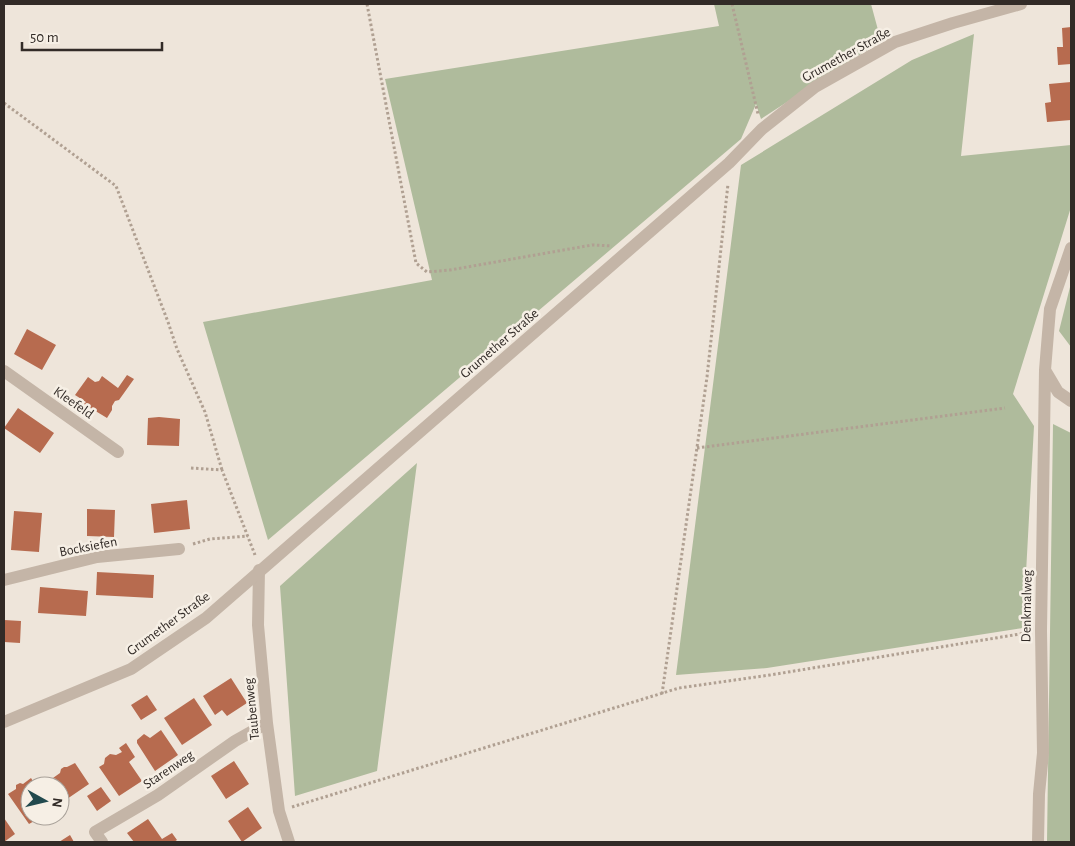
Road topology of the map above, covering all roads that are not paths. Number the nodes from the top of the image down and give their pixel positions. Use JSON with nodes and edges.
{"nodes":[{"id":1,"x":1021,"y":4,"type":"edge"},
{"id":2,"x":1071,"y":248,"type":"edge"},
{"id":3,"x":1045,"y":370,"type":"junction"},
{"id":4,"x":8,"y":374,"type":"edge"},
{"id":5,"x":4,"y":387,"type":"edge"},
{"id":6,"x":1071,"y":401,"type":"edge"},
{"id":7,"x":118,"y":452,"type":"dead end"},
{"id":8,"x":178,"y":549,"type":"road end"},
{"id":9,"x":259,"y":570,"type":"junction"},
{"id":10,"x":4,"y":580,"type":"edge"},
{"id":11,"x":4,"y":722,"type":"edge"},
{"id":12,"x":267,"y":723,"type":"junction"},
{"id":13,"x":102,"y":842,"type":"edge"},
{"id":14,"x":289,"y":842,"type":"edge"},
{"id":15,"x":1038,"y":842,"type":"edge"}],
"edges":[{"from":1,"to":9,"type":"street","name":"Grumether Straße"},
{"from":2,"to":3,"type":"street","name":"Denkmalweg"},
{"from":3,"to":6,"type":"street"},
{"from":3,"to":15,"type":"street","name":"Denkmalweg"},
{"from":4,"to":5,"type":"street","name":"Kleefeld"},
{"from":4,"to":7,"type":"street","name":"Kleefeld"},
{"from":8,"to":10,"type":"street","name":"Bocksiefen"},
{"from":9,"to":11,"type":"street","name":"Grumether Straße"},
{"from":9,"to":12,"type":"street","name":"Taubenweg"},
{"from":12,"to":13,"type":"street","name":"Starenweg"},
{"from":12,"to":14,"type":"street","name":"Taubenweg"}]}
